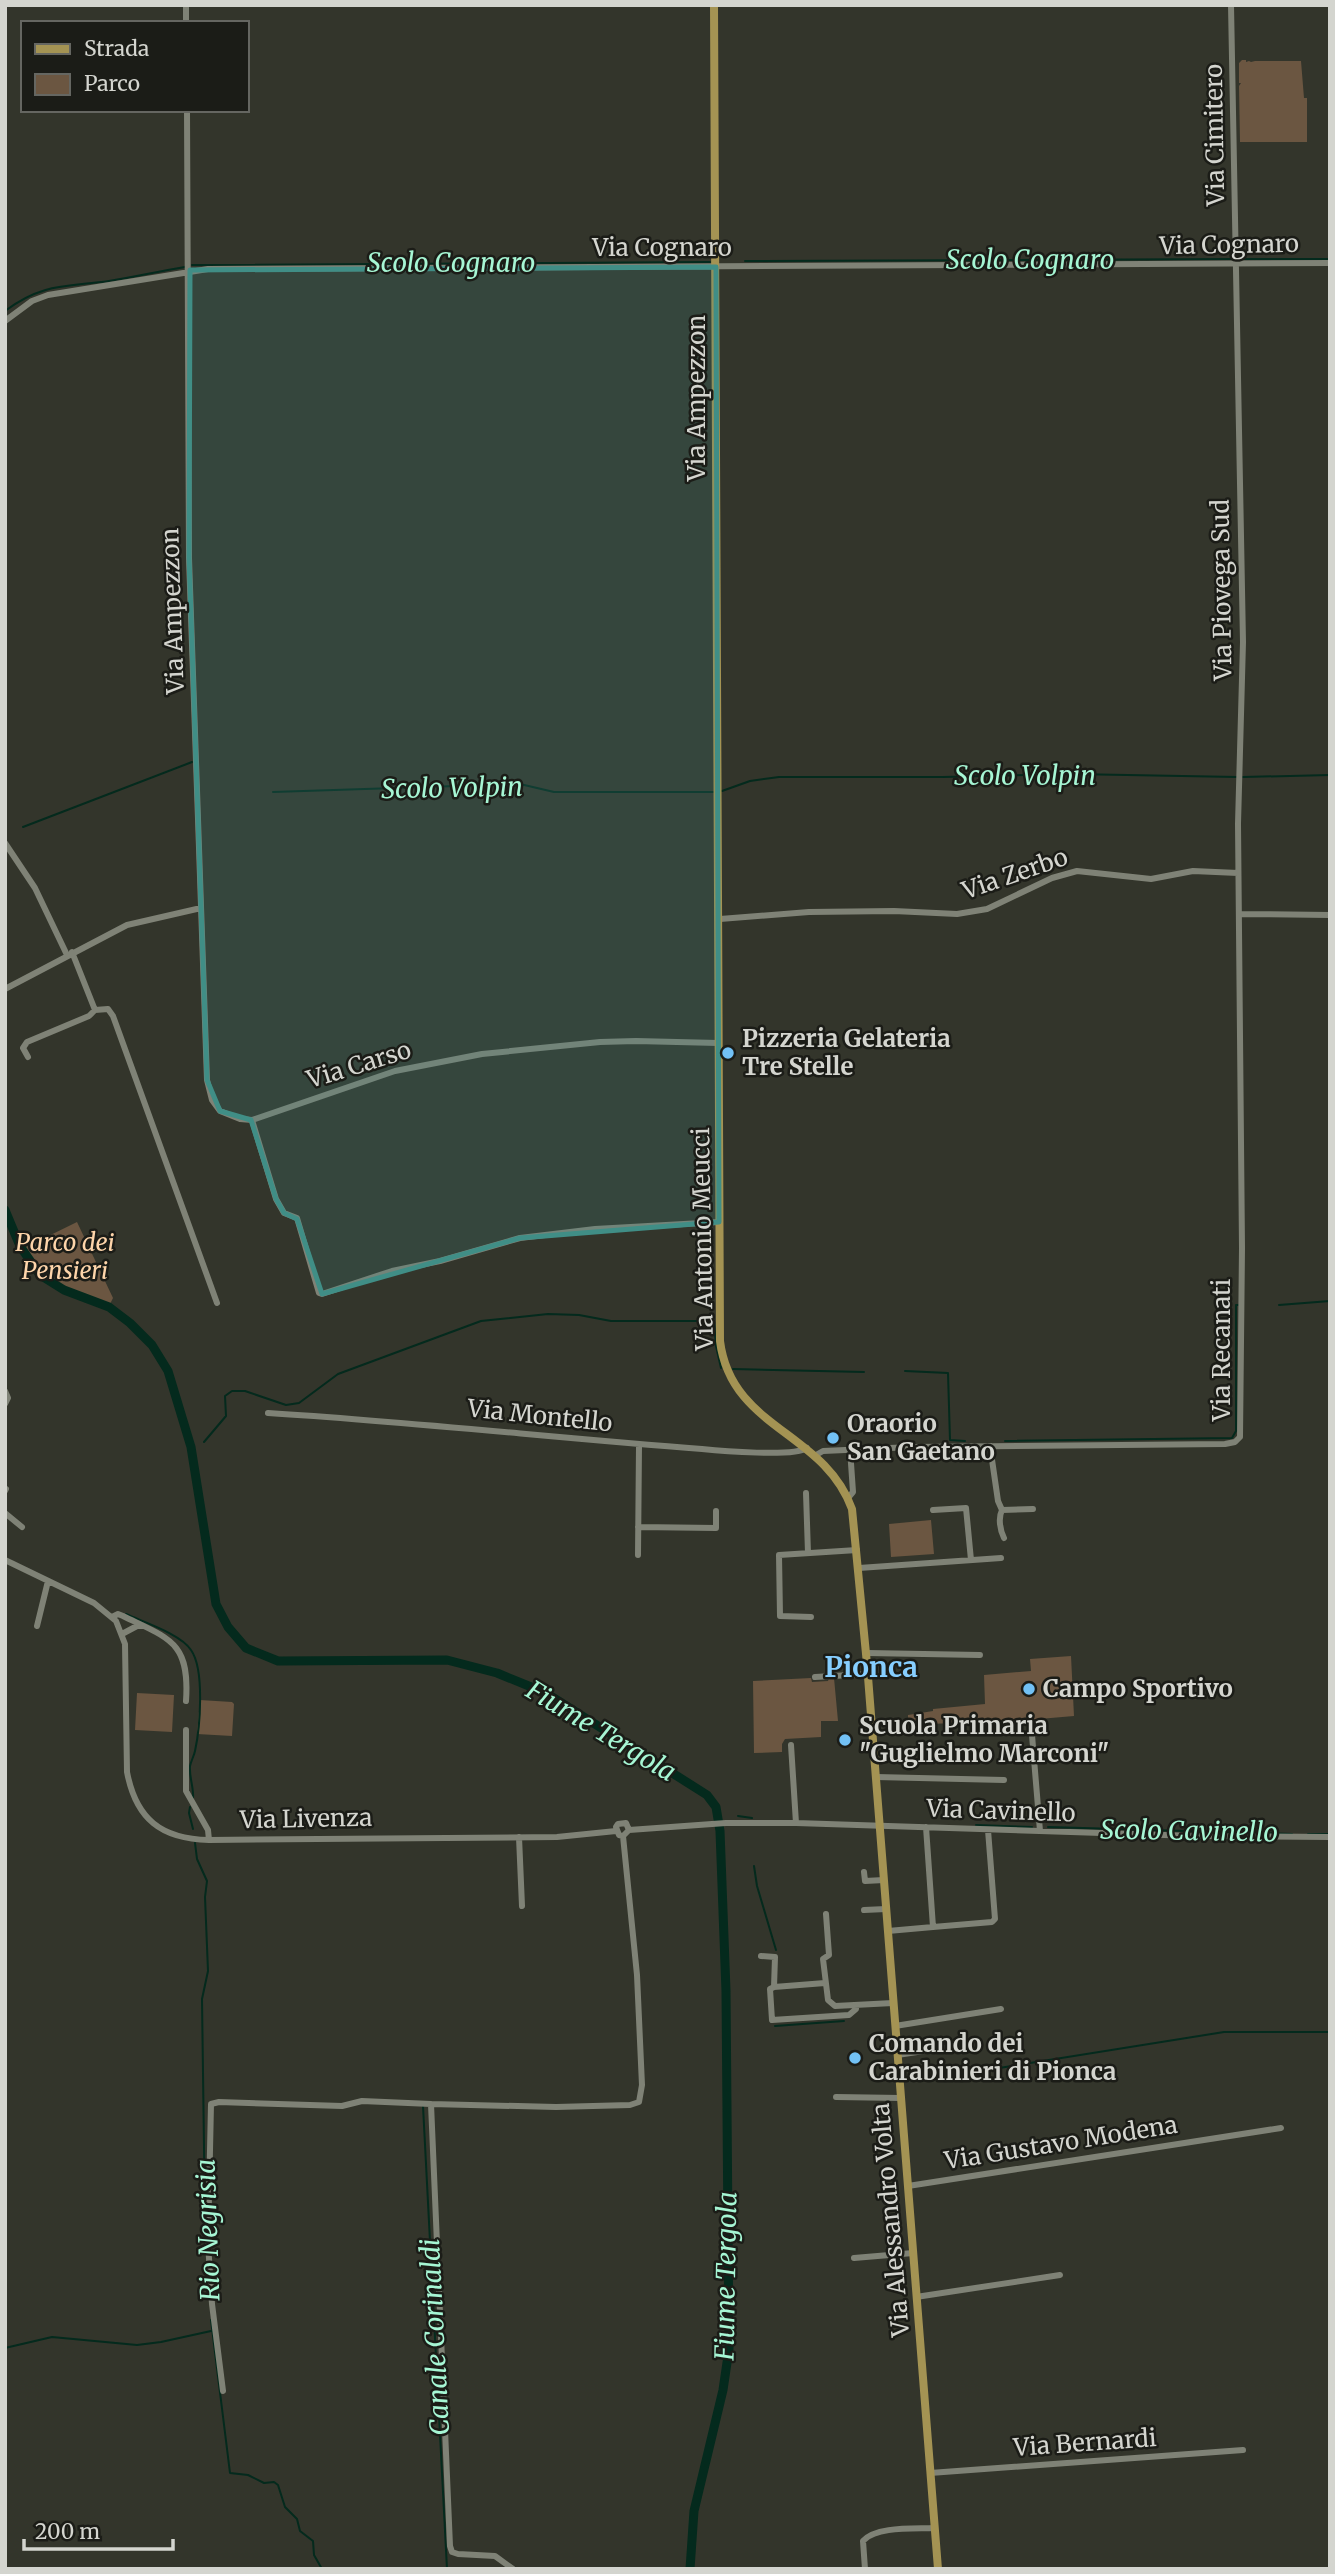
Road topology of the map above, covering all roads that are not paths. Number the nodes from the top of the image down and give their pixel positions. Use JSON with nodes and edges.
{"nodes":[{"id":1,"x":714,"y":5,"type":"edge"},
{"id":2,"x":1231,"y":5,"type":"edge"},
{"id":3,"x":187,"y":112,"type":"edge"},
{"id":4,"x":1330,"y":263,"type":"edge"},
{"id":5,"x":1237,"y":265,"type":"junction"},
{"id":6,"x":716,"y":267,"type":"junction"},
{"id":7,"x":190,"y":270,"type":"junction"},
{"id":8,"x":5,"y":321,"type":"edge"},
{"id":9,"x":718,"y":791,"type":"joint"},
{"id":10,"x":5,"y":843,"type":"edge"},
{"id":11,"x":1238,"y":873,"type":"junction"},
{"id":12,"x":201,"y":908,"type":"junction"},
{"id":13,"x":1240,"y":914,"type":"junction"},
{"id":14,"x":1330,"y":915,"type":"edge"},
{"id":15,"x":720,"y":919,"type":"junction"},
{"id":16,"x":69,"y":953,"type":"junction"},
{"id":17,"x":5,"y":989,"type":"edge"},
{"id":18,"x":95,"y":1010,"type":"junction"},
{"id":19,"x":718,"y":1043,"type":"junction"},
{"id":20,"x":28,"y":1057,"type":"dead end"},
{"id":21,"x":252,"y":1120,"type":"junction"},
{"id":22,"x":719,"y":1222,"type":"junction"},
{"id":23,"x":217,"y":1303,"type":"dead end"},
{"id":24,"x":5,"y":1391,"type":"edge"},
{"id":25,"x":5,"y":1404,"type":"edge"},
{"id":26,"x":268,"y":1413,"type":"dead end"},
{"id":27,"x":639,"y":1446,"type":"junction"},
{"id":28,"x":990,"y":1446,"type":"junction"},
{"id":29,"x":807,"y":1448,"type":"junction"},
{"id":30,"x":850,"y":1449,"type":"junction"},
{"id":31,"x":816,"y":1454,"type":"junction"},
{"id":32,"x":806,"y":1493,"type":"dead end"},
{"id":33,"x":848,"y":1498,"type":"junction"},
{"id":34,"x":1032,"y":1509,"type":"dead end"},
{"id":35,"x":933,"y":1510,"type":"dead end"},
{"id":36,"x":1002,"y":1510,"type":"junction"},
{"id":37,"x":716,"y":1511,"type":"dead end"},
{"id":38,"x":5,"y":1513,"type":"edge"},
{"id":39,"x":22,"y":1527,"type":"dead end"},
{"id":40,"x":638,"y":1528,"type":"junction"},
{"id":41,"x":1004,"y":1538,"type":"dead end"},
{"id":42,"x":857,"y":1550,"type":"junction"},
{"id":43,"x":808,"y":1553,"type":"junction"},
{"id":44,"x":638,"y":1555,"type":"dead end"},
{"id":45,"x":1001,"y":1558,"type":"dead end"},
{"id":46,"x":5,"y":1560,"type":"edge"},
{"id":47,"x":971,"y":1560,"type":"junction"},
{"id":48,"x":859,"y":1568,"type":"junction"},
{"id":49,"x":48,"y":1581,"type":"junction"},
{"id":50,"x":112,"y":1617,"type":"junction"},
{"id":51,"x":811,"y":1617,"type":"dead end"},
{"id":52,"x":37,"y":1626,"type":"dead end"},
{"id":53,"x":145,"y":1626,"type":"junction"},
{"id":54,"x":122,"y":1634,"type":"junction"},
{"id":55,"x":867,"y":1653,"type":"junction"},
{"id":56,"x":980,"y":1655,"type":"dead end"},
{"id":57,"x":868,"y":1674,"type":"junction"},
{"id":58,"x":815,"y":1677,"type":"dead end"},
{"id":59,"x":186,"y":1701,"type":"dead end"},
{"id":60,"x":186,"y":1730,"type":"dead end"},
{"id":61,"x":1032,"y":1735,"type":"dead end"},
{"id":62,"x":791,"y":1745,"type":"dead end"},
{"id":63,"x":876,"y":1777,"type":"junction"},
{"id":64,"x":1004,"y":1780,"type":"dead end"},
{"id":65,"x":796,"y":1823,"type":"junction"},
{"id":66,"x":880,"y":1826,"type":"junction"},
{"id":67,"x":926,"y":1828,"type":"junction"},
{"id":68,"x":629,"y":1830,"type":"junction"},
{"id":69,"x":988,"y":1830,"type":"junction"},
{"id":70,"x":616,"y":1831,"type":"junction"},
{"id":71,"x":1040,"y":1831,"type":"junction"},
{"id":72,"x":623,"y":1836,"type":"junction"},
{"id":73,"x":519,"y":1837,"type":"junction"},
{"id":74,"x":1330,"y":1837,"type":"edge"},
{"id":75,"x":209,"y":1840,"type":"junction"},
{"id":76,"x":863,"y":1872,"type":"dead end"},
{"id":77,"x":884,"y":1880,"type":"junction"},
{"id":78,"x":522,"y":1906,"type":"dead end"},
{"id":79,"x":886,"y":1909,"type":"junction"},
{"id":80,"x":864,"y":1910,"type":"dead end"},
{"id":81,"x":826,"y":1914,"type":"dead end"},
{"id":82,"x":933,"y":1927,"type":"junction"},
{"id":83,"x":888,"y":1931,"type":"junction"},
{"id":84,"x":761,"y":1956,"type":"dead end"},
{"id":85,"x":825,"y":1983,"type":"junction"},
{"id":86,"x":774,"y":1987,"type":"junction"},
{"id":87,"x":893,"y":2003,"type":"junction"},
{"id":88,"x":856,"y":2005,"type":"junction"},
{"id":89,"x":1001,"y":2009,"type":"dead end"},
{"id":90,"x":895,"y":2026,"type":"junction"},
{"id":91,"x":951,"y":2047,"type":"dead end"},
{"id":92,"x":897,"y":2056,"type":"junction"},
{"id":93,"x":836,"y":2097,"type":"dead end"},
{"id":94,"x":901,"y":2098,"type":"junction"},
{"id":95,"x":431,"y":2104,"type":"junction"},
{"id":96,"x":1281,"y":2128,"type":"dead end"},
{"id":97,"x":908,"y":2186,"type":"junction"},
{"id":98,"x":913,"y":2253,"type":"junction"},
{"id":99,"x":854,"y":2258,"type":"dead end"},
{"id":100,"x":1060,"y":2275,"type":"dead end"},
{"id":101,"x":916,"y":2297,"type":"junction"},
{"id":102,"x":223,"y":2391,"type":"dead end"},
{"id":103,"x":1243,"y":2450,"type":"dead end"},
{"id":104,"x":930,"y":2473,"type":"junction"},
{"id":105,"x":934,"y":2528,"type":"junction"},
{"id":106,"x":513,"y":2569,"type":"edge"},
{"id":107,"x":865,"y":2569,"type":"edge"},
{"id":108,"x":938,"y":2569,"type":"edge"}],
"edges":[{"from":1,"to":6,"type":"main road","name":"Via Ampezzon"},
{"from":2,"to":5,"type":"street","name":"Via Cimitero"},
{"from":3,"to":7,"type":"street","name":"Via Ampezzon"},
{"from":4,"to":5,"type":"street","name":"Via Cognaro"},
{"from":5,"to":6,"type":"street","name":"Via Cognaro"},
{"from":5,"to":11,"type":"street","name":"Via Piovega Sud"},
{"from":6,"to":7,"type":"street","name":"Via Cognaro"},
{"from":6,"to":9,"type":"main road","name":"Via Ampezzon"},
{"from":7,"to":8,"type":"street","name":"Via Cognaro"},
{"from":7,"to":12,"type":"street","name":"Via Ampezzon"},
{"from":9,"to":15,"type":"main road","name":"Via Antonio Meucci"},
{"from":10,"to":16,"type":"street"},
{"from":11,"to":13,"type":"street","name":"Via Piovega Sud"},
{"from":11,"to":15,"type":"street","name":"Via Zerbo"},
{"from":12,"to":16,"type":"street"},
{"from":12,"to":21,"type":"street"},
{"from":13,"to":14,"type":"street"},
{"from":13,"to":28,"type":"street","name":"Via Recanati"},
{"from":15,"to":19,"type":"main road","name":"Via Antonio Meucci"},
{"from":16,"to":17,"type":"street"},
{"from":16,"to":18,"type":"street"},
{"from":18,"to":20,"type":"street"},
{"from":18,"to":23,"type":"street"},
{"from":19,"to":21,"type":"street","name":"Via Carso"},
{"from":19,"to":22,"type":"main road","name":"Via Antonio Meucci"},
{"from":21,"to":22,"type":"street"},
{"from":22,"to":29,"type":"main road","name":"Via Antonio Meucci"},
{"from":24,"to":25,"type":"street"},
{"from":26,"to":27,"type":"street","name":"Via Montello"},
{"from":27,"to":29,"type":"street","name":"Via Montello"},
{"from":27,"to":40,"type":"street"},
{"from":28,"to":30,"type":"street","name":"Via Recanati"},
{"from":28,"to":36,"type":"street"},
{"from":29,"to":31,"type":"main road","name":"Via Antonio Meucci"},
{"from":30,"to":31,"type":"street","name":"Via Recanati"},
{"from":30,"to":33,"type":"street"},
{"from":31,"to":33,"type":"main road","name":"Via Antonio Meucci"},
{"from":32,"to":43,"type":"street"},
{"from":33,"to":42,"type":"main road","name":"Via Antonio Meucci"},
{"from":34,"to":36,"type":"street"},
{"from":35,"to":47,"type":"street"},
{"from":36,"to":41,"type":"street"},
{"from":37,"to":40,"type":"street"},
{"from":38,"to":39,"type":"street"},
{"from":40,"to":44,"type":"street"},
{"from":42,"to":43,"type":"street"},
{"from":42,"to":48,"type":"main road","name":"Via Antonio Meucci"},
{"from":43,"to":51,"type":"street"},
{"from":45,"to":47,"type":"street"},
{"from":46,"to":49,"type":"street"},
{"from":47,"to":48,"type":"street"},
{"from":48,"to":55,"type":"main road","name":"Via Antonio Meucci"},
{"from":49,"to":50,"type":"street"},
{"from":49,"to":52,"type":"street"},
{"from":50,"to":53,"type":"street"},
{"from":50,"to":54,"type":"street"},
{"from":53,"to":54,"type":"street"},
{"from":53,"to":59,"type":"street"},
{"from":54,"to":75,"type":"street"},
{"from":55,"to":56,"type":"street"},
{"from":55,"to":57,"type":"main road","name":"Via Antonio Meucci"},
{"from":57,"to":58,"type":"street"},
{"from":57,"to":63,"type":"main road","name":"Via Antonio Meucci"},
{"from":60,"to":75,"type":"street","name":"Via Livenza"},
{"from":61,"to":71,"type":"street"},
{"from":62,"to":65,"type":"street"},
{"from":63,"to":64,"type":"street"},
{"from":63,"to":66,"type":"main road","name":"Via Antonio Meucci"},
{"from":65,"to":66,"type":"street","name":"Via Livenza"},
{"from":65,"to":68,"type":"street","name":"Via Livenza"},
{"from":66,"to":67,"type":"street","name":"Via Cavinello"},
{"from":66,"to":77,"type":"main road","name":"Via Alessandro Volta"},
{"from":67,"to":69,"type":"street","name":"Via Cavinello"},
{"from":67,"to":82,"type":"street"},
{"from":68,"to":70,"type":"street","name":"Via Livenza"},
{"from":68,"to":72,"type":"street"},
{"from":69,"to":71,"type":"street","name":"Via Cavinello"},
{"from":69,"to":82,"type":"street"},
{"from":70,"to":72,"type":"street"},
{"from":70,"to":73,"type":"street","name":"Via Livenza"},
{"from":71,"to":74,"type":"street","name":"Via Cavinello"},
{"from":72,"to":95,"type":"street"},
{"from":73,"to":75,"type":"street","name":"Via Livenza"},
{"from":73,"to":78,"type":"street"},
{"from":76,"to":77,"type":"street"},
{"from":77,"to":79,"type":"main road","name":"Via Alessandro Volta"},
{"from":79,"to":80,"type":"street"},
{"from":79,"to":83,"type":"main road","name":"Via Alessandro Volta"},
{"from":81,"to":85,"type":"street"},
{"from":82,"to":83,"type":"street"},
{"from":83,"to":87,"type":"main road","name":"Via Alessandro Volta"},
{"from":84,"to":86,"type":"street"},
{"from":85,"to":86,"type":"street"},
{"from":85,"to":88,"type":"street"},
{"from":86,"to":88,"type":"street"},
{"from":87,"to":88,"type":"street"},
{"from":87,"to":90,"type":"main road","name":"Via Alessandro Volta"},
{"from":89,"to":90,"type":"street"},
{"from":90,"to":92,"type":"main road","name":"Via Alessandro Volta"},
{"from":91,"to":92,"type":"street"},
{"from":92,"to":94,"type":"main road","name":"Via Alessandro Volta"},
{"from":93,"to":94,"type":"street"},
{"from":94,"to":97,"type":"main road","name":"Via Alessandro Volta"},
{"from":95,"to":102,"type":"street"},
{"from":95,"to":106,"type":"street"},
{"from":96,"to":97,"type":"street","name":"Via Gustavo Modena"},
{"from":97,"to":98,"type":"main road","name":"Via Alessandro Volta"},
{"from":98,"to":99,"type":"street"},
{"from":98,"to":101,"type":"main road","name":"Via Alessandro Volta"},
{"from":100,"to":101,"type":"street"},
{"from":101,"to":104,"type":"main road","name":"Via Alessandro Volta"},
{"from":103,"to":104,"type":"street","name":"Via Bernardi"},
{"from":104,"to":105,"type":"main road","name":"Via Alessandro Volta"},
{"from":105,"to":107,"type":"street"},
{"from":105,"to":108,"type":"main road","name":"Via Alessandro Volta"}]}
